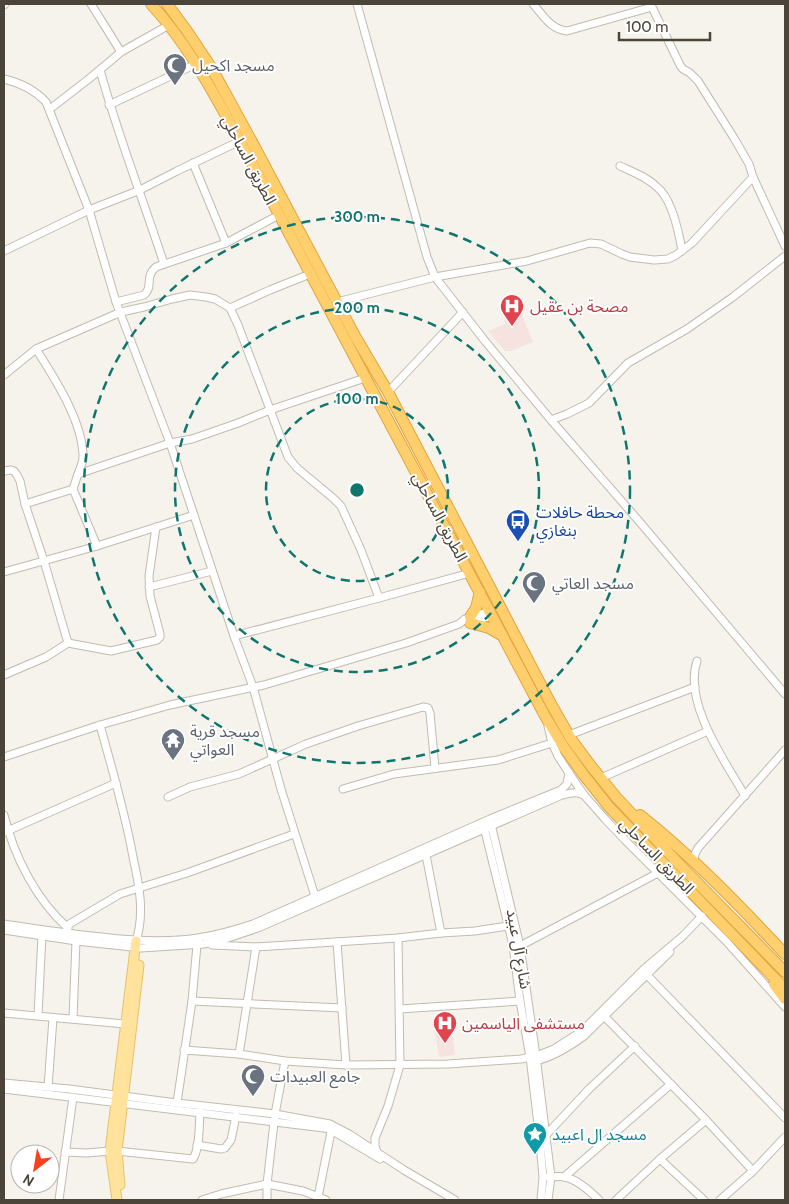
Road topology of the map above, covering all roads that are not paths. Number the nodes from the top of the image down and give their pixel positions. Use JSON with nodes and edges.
{"nodes":[{"id":1,"x":91,"y":4,"type":"edge"},
{"id":2,"x":151,"y":4,"type":"edge"},
{"id":3,"x":167,"y":4,"type":"edge"},
{"id":4,"x":358,"y":4,"type":"edge"},
{"id":5,"x":533,"y":4,"type":"edge"},
{"id":6,"x":652,"y":5,"type":"edge"},
{"id":7,"x":169,"y":25,"type":"junction"},
{"id":8,"x":121,"y":52,"type":"junction"},
{"id":9,"x":196,"y":64,"type":"junction"},
{"id":10,"x":100,"y":70,"type":"junction"},
{"id":11,"x":4,"y":79,"type":"edge"},
{"id":12,"x":110,"y":105,"type":"junction"},
{"id":13,"x":50,"y":109,"type":"junction"},
{"id":14,"x":240,"y":141,"type":"junction"},
{"id":15,"x":193,"y":163,"type":"junction"},
{"id":16,"x":620,"y":166,"type":"dead end"},
{"id":17,"x":753,"y":177,"type":"junction"},
{"id":18,"x":140,"y":190,"type":"junction"},
{"id":19,"x":89,"y":210,"type":"junction"},
{"id":20,"x":279,"y":215,"type":"junction"},
{"id":21,"x":226,"y":242,"type":"junction"},
{"id":22,"x":785,"y":246,"type":"edge"},
{"id":23,"x":4,"y":250,"type":"edge"},
{"id":24,"x":682,"y":251,"type":"junction"},
{"id":25,"x":785,"y":256,"type":"edge"},
{"id":26,"x":164,"y":264,"type":"junction"},
{"id":27,"x":310,"y":274,"type":"junction"},
{"id":28,"x":435,"y":277,"type":"junction"},
{"id":29,"x":116,"y":302,"type":"junction"},
{"id":30,"x":337,"y":302,"type":"junction"},
{"id":31,"x":230,"y":308,"type":"junction"},
{"id":32,"x":120,"y":312,"type":"junction"},
{"id":33,"x":463,"y":312,"type":"junction"},
{"id":34,"x":36,"y":349,"type":"junction"},
{"id":35,"x":4,"y":375,"type":"edge"},
{"id":36,"x":365,"y":378,"type":"junction"},
{"id":37,"x":388,"y":392,"type":"junction"},
{"id":38,"x":270,"y":410,"type":"junction"},
{"id":39,"x":551,"y":420,"type":"junction"},
{"id":40,"x":170,"y":443,"type":"junction"},
{"id":41,"x":4,"y":471,"type":"edge"},
{"id":42,"x":78,"y":474,"type":"junction"},
{"id":43,"x":73,"y":489,"type":"junction"},
{"id":44,"x":25,"y":504,"type":"junction"},
{"id":45,"x":194,"y":515,"type":"junction"},
{"id":46,"x":156,"y":527,"type":"junction"},
{"id":47,"x":97,"y":546,"type":"junction"},
{"id":48,"x":44,"y":561,"type":"junction"},
{"id":49,"x":212,"y":571,"type":"junction"},
{"id":50,"x":4,"y":572,"type":"edge"},
{"id":51,"x":470,"y":572,"type":"junction"},
{"id":52,"x":149,"y":587,"type":"junction"},
{"id":53,"x":480,"y":592,"type":"junction"},
{"id":54,"x":379,"y":598,"type":"junction"},
{"id":55,"x":491,"y":613,"type":"junction"},
{"id":56,"x":470,"y":620,"type":"junction"},
{"id":57,"x":234,"y":636,"type":"junction"},
{"id":58,"x":503,"y":636,"type":"junction"},
{"id":59,"x":68,"y":643,"type":"junction"},
{"id":60,"x":697,"y":661,"type":"dead end"},
{"id":61,"x":4,"y":675,"type":"edge"},
{"id":62,"x":253,"y":686,"type":"junction"},
{"id":63,"x":695,"y":687,"type":"junction"},
{"id":64,"x":785,"y":694,"type":"edge"},
{"id":65,"x":545,"y":716,"type":"junction"},
{"id":66,"x":100,"y":725,"type":"junction"},
{"id":67,"x":708,"y":731,"type":"junction"},
{"id":68,"x":569,"y":735,"type":"junction"},
{"id":69,"x":552,"y":743,"type":"junction"},
{"id":70,"x":785,"y":750,"type":"edge"},
{"id":71,"x":4,"y":756,"type":"edge"},
{"id":72,"x":273,"y":759,"type":"junction"},
{"id":73,"x":435,"y":768,"type":"junction"},
{"id":74,"x":569,"y":773,"type":"junction"},
{"id":75,"x":601,"y":778,"type":"junction"},
{"id":76,"x":116,"y":783,"type":"junction"},
{"id":77,"x":343,"y":789,"type":"dead end"},
{"id":78,"x":584,"y":795,"type":"junction"},
{"id":79,"x":616,"y":796,"type":"junction"},
{"id":80,"x":745,"y":796,"type":"junction"},
{"id":81,"x":168,"y":797,"type":"dead end"},
{"id":82,"x":4,"y":815,"type":"edge"},
{"id":83,"x":486,"y":820,"type":"junction"},
{"id":84,"x":488,"y":828,"type":"junction"},
{"id":85,"x":6,"y":832,"type":"edge"},
{"id":86,"x":294,"y":834,"type":"junction"},
{"id":87,"x":426,"y":855,"type":"junction"},
{"id":88,"x":694,"y":861,"type":"junction"},
{"id":89,"x":658,"y":873,"type":"junction"},
{"id":90,"x":139,"y":887,"type":"junction"},
{"id":91,"x":315,"y":896,"type":"junction"},
{"id":92,"x":703,"y":918,"type":"junction"},
{"id":93,"x":4,"y":924,"type":"edge"},
{"id":94,"x":66,"y":926,"type":"junction"},
{"id":95,"x":508,"y":926,"type":"junction"},
{"id":96,"x":4,"y":930,"type":"edge"},
{"id":97,"x":441,"y":933,"type":"junction"},
{"id":98,"x":42,"y":935,"type":"junction"},
{"id":99,"x":76,"y":938,"type":"junction"},
{"id":100,"x":398,"y":938,"type":"junction"},
{"id":101,"x":138,"y":942,"type":"junction"},
{"id":102,"x":337,"y":942,"type":"junction"},
{"id":103,"x":200,"y":944,"type":"junction"},
{"id":104,"x":520,"y":946,"type":"junction"},
{"id":105,"x":256,"y":947,"type":"junction"},
{"id":106,"x":749,"y":952,"type":"junction"},
{"id":107,"x":785,"y":954,"type":"edge"},
{"id":108,"x":785,"y":972,"type":"edge"},
{"id":109,"x":647,"y":975,"type":"junction"},
{"id":110,"x":785,"y":989,"type":"edge"},
{"id":111,"x":785,"y":999,"type":"edge"},
{"id":112,"x":192,"y":1001,"type":"junction"},
{"id":113,"x":520,"y":1001,"type":"junction"},
{"id":114,"x":247,"y":1004,"type":"junction"},
{"id":115,"x":785,"y":1007,"type":"edge"},
{"id":116,"x":342,"y":1008,"type":"junction"},
{"id":117,"x":400,"y":1009,"type":"junction"},
{"id":118,"x":4,"y":1013,"type":"edge"},
{"id":119,"x":38,"y":1015,"type":"junction"},
{"id":120,"x":604,"y":1016,"type":"junction"},
{"id":121,"x":53,"y":1018,"type":"junction"},
{"id":122,"x":73,"y":1020,"type":"junction"},
{"id":123,"x":125,"y":1024,"type":"junction"},
{"id":124,"x":634,"y":1046,"type":"junction"},
{"id":125,"x":184,"y":1050,"type":"junction"},
{"id":126,"x":239,"y":1054,"type":"junction"},
{"id":127,"x":533,"y":1059,"type":"junction"},
{"id":128,"x":285,"y":1061,"type":"junction"},
{"id":129,"x":346,"y":1064,"type":"junction"},
{"id":130,"x":400,"y":1065,"type":"junction"},
{"id":131,"x":4,"y":1084,"type":"edge"},
{"id":132,"x":671,"y":1084,"type":"junction"},
{"id":133,"x":48,"y":1087,"type":"junction"},
{"id":134,"x":4,"y":1089,"type":"edge"},
{"id":135,"x":73,"y":1097,"type":"junction"},
{"id":136,"x":120,"y":1099,"type":"junction"},
{"id":137,"x":177,"y":1103,"type":"junction"},
{"id":138,"x":200,"y":1112,"type":"junction"},
{"id":139,"x":236,"y":1116,"type":"junction"},
{"id":140,"x":275,"y":1117,"type":"junction"},
{"id":141,"x":785,"y":1118,"type":"edge"},
{"id":142,"x":706,"y":1120,"type":"junction"},
{"id":143,"x":332,"y":1127,"type":"junction"},
{"id":144,"x":546,"y":1135,"type":"junction"},
{"id":145,"x":785,"y":1137,"type":"edge"},
{"id":146,"x":376,"y":1138,"type":"junction"},
{"id":147,"x":363,"y":1144,"type":"junction"},
{"id":148,"x":197,"y":1145,"type":"junction"},
{"id":149,"x":113,"y":1151,"type":"junction"},
{"id":150,"x":65,"y":1152,"type":"junction"},
{"id":151,"x":377,"y":1152,"type":"junction"},
{"id":152,"x":660,"y":1159,"type":"junction"},
{"id":153,"x":753,"y":1171,"type":"junction"},
{"id":154,"x":564,"y":1176,"type":"junction"},
{"id":155,"x":547,"y":1177,"type":"junction"},
{"id":156,"x":267,"y":1184,"type":"junction"},
{"id":157,"x":222,"y":1197,"type":"edge"},
{"id":158,"x":319,"y":1199,"type":"edge"},
{"id":159,"x":59,"y":1200,"type":"edge"},
{"id":160,"x":117,"y":1200,"type":"edge"},
{"id":161,"x":122,"y":1200,"type":"edge"},
{"id":162,"x":202,"y":1200,"type":"edge"},
{"id":163,"x":267,"y":1200,"type":"edge"},
{"id":164,"x":326,"y":1200,"type":"edge"},
{"id":165,"x":446,"y":1200,"type":"edge"},
{"id":166,"x":455,"y":1200,"type":"edge"},
{"id":167,"x":542,"y":1200,"type":"edge"},
{"id":168,"x":548,"y":1200,"type":"edge"},
{"id":169,"x":600,"y":1200,"type":"edge"},
{"id":170,"x":616,"y":1200,"type":"edge"},
{"id":171,"x":704,"y":1200,"type":"edge"},
{"id":172,"x":720,"y":1200,"type":"edge"}],
"edges":[{"from":1,"to":8,"type":"street"},
{"from":2,"to":7,"type":"highway","name":"الطريق الساحلي"},
{"from":3,"to":30,"type":"highway","name":"الطريق الساحلي"},
{"from":4,"to":28,"type":"street"},
{"from":5,"to":6,"type":"street"},
{"from":6,"to":17,"type":"street"},
{"from":7,"to":8,"type":"street"},
{"from":7,"to":9,"type":"highway","name":"الطريق الساحلي"},
{"from":8,"to":10,"type":"street"},
{"from":9,"to":12,"type":"street"},
{"from":9,"to":14,"type":"highway","name":"الطريق الساحلي"},
{"from":10,"to":12,"type":"street"},
{"from":10,"to":13,"type":"street"},
{"from":11,"to":13,"type":"street"},
{"from":12,"to":18,"type":"street"},
{"from":13,"to":19,"type":"street"},
{"from":14,"to":15,"type":"street"},
{"from":14,"to":20,"type":"highway","name":"الطريق الساحلي"},
{"from":15,"to":18,"type":"street"},
{"from":15,"to":21,"type":"street"},
{"from":16,"to":24,"type":"street"},
{"from":17,"to":22,"type":"street"},
{"from":17,"to":24,"type":"street"},
{"from":18,"to":19,"type":"street"},
{"from":18,"to":26,"type":"street"},
{"from":19,"to":23,"type":"street"},
{"from":19,"to":29,"type":"street"},
{"from":20,"to":21,"type":"street"},
{"from":20,"to":27,"type":"highway","name":"الطريق الساحلي"},
{"from":21,"to":26,"type":"street"},
{"from":24,"to":28,"type":"street"},
{"from":25,"to":39,"type":"street"},
{"from":26,"to":29,"type":"street"},
{"from":27,"to":31,"type":"street"},
{"from":27,"to":36,"type":"highway","name":"الطريق الساحلي"},
{"from":28,"to":30,"type":"street"},
{"from":28,"to":33,"type":"street"},
{"from":29,"to":32,"type":"street"},
{"from":30,"to":37,"type":"highway","name":"الطريق الساحلي"},
{"from":31,"to":32,"type":"street"},
{"from":31,"to":38,"type":"street"},
{"from":32,"to":34,"type":"street"},
{"from":32,"to":40,"type":"street"},
{"from":33,"to":37,"type":"street"},
{"from":33,"to":39,"type":"street"},
{"from":34,"to":35,"type":"street"},
{"from":34,"to":42,"type":"street"},
{"from":36,"to":38,"type":"street"},
{"from":36,"to":51,"type":"highway","name":"الطريق الساحلي"},
{"from":37,"to":68,"type":"highway","name":"الطريق الساحلي"},
{"from":38,"to":40,"type":"street"},
{"from":38,"to":54,"type":"street"},
{"from":39,"to":64,"type":"street"},
{"from":40,"to":42,"type":"street"},
{"from":40,"to":45,"type":"street"},
{"from":41,"to":44,"type":"street"},
{"from":42,"to":43,"type":"street"},
{"from":43,"to":44,"type":"street"},
{"from":43,"to":47,"type":"street"},
{"from":44,"to":48,"type":"street"},
{"from":45,"to":46,"type":"street"},
{"from":45,"to":49,"type":"street"},
{"from":46,"to":47,"type":"street"},
{"from":46,"to":52,"type":"street"},
{"from":47,"to":48,"type":"street"},
{"from":48,"to":50,"type":"street"},
{"from":48,"to":59,"type":"street"},
{"from":49,"to":52,"type":"street"},
{"from":49,"to":57,"type":"street"},
{"from":51,"to":53,"type":"highway","name":"الطريق الساحلي"},
{"from":51,"to":54,"type":"street"},
{"from":52,"to":59,"type":"street"},
{"from":53,"to":55,"type":"highway","name":"الطريق الساحلي"},
{"from":53,"to":56,"type":"highway"},
{"from":54,"to":57,"type":"street"},
{"from":55,"to":56,"type":"street"},
{"from":55,"to":58,"type":"highway","name":"الطريق الساحلي"},
{"from":56,"to":58,"type":"highway"},
{"from":56,"to":62,"type":"street"},
{"from":57,"to":62,"type":"street"},
{"from":58,"to":65,"type":"highway","name":"الطريق الساحلي"},
{"from":59,"to":61,"type":"street"},
{"from":60,"to":63,"type":"street"},
{"from":62,"to":66,"type":"street"},
{"from":62,"to":72,"type":"street"},
{"from":63,"to":67,"type":"street"},
{"from":63,"to":68,"type":"street"},
{"from":65,"to":69,"type":"street"},
{"from":65,"to":106,"type":"highway","name":"الطريق الساحلي"},
{"from":66,"to":71,"type":"street"},
{"from":66,"to":76,"type":"street"},
{"from":67,"to":75,"type":"street"},
{"from":67,"to":80,"type":"street"},
{"from":68,"to":75,"type":"highway","name":"الطريق الساحلي"},
{"from":69,"to":73,"type":"street"},
{"from":69,"to":74,"type":"street"},
{"from":70,"to":80,"type":"street"},
{"from":72,"to":73,"type":"street"},
{"from":72,"to":81,"type":"street"},
{"from":72,"to":86,"type":"street"},
{"from":73,"to":77,"type":"street"},
{"from":74,"to":78,"type":"street"},
{"from":74,"to":83,"type":"street"},
{"from":75,"to":79,"type":"highway","name":"الطريق الساحلي"},
{"from":76,"to":85,"type":"street"},
{"from":76,"to":90,"type":"street"},
{"from":78,"to":84,"type":"street"},
{"from":78,"to":89,"type":"street"},
{"from":79,"to":88,"type":"highway"},
{"from":79,"to":108,"type":"highway","name":"الطريق الساحلي"},
{"from":80,"to":88,"type":"street"},
{"from":82,"to":85,"type":"street"},
{"from":83,"to":84,"type":"street","name":"شارع آل عبيد"},
{"from":83,"to":91,"type":"street"},
{"from":84,"to":87,"type":"street"},
{"from":84,"to":95,"type":"street","name":"شارع آل عبيد"},
{"from":84,"to":104,"type":"street","name":"شارع آل عبيد"},
{"from":85,"to":94,"type":"street"},
{"from":86,"to":90,"type":"street"},
{"from":86,"to":91,"type":"street"},
{"from":87,"to":97,"type":"street"},
{"from":87,"to":103,"type":"street"},
{"from":88,"to":107,"type":"highway"},
{"from":89,"to":92,"type":"street"},
{"from":89,"to":104,"type":"street"},
{"from":90,"to":94,"type":"street"},
{"from":90,"to":101,"type":"street"},
{"from":91,"to":101,"type":"street"},
{"from":92,"to":109,"type":"street"},
{"from":92,"to":115,"type":"street"},
{"from":92,"to":127,"type":"street"},
{"from":93,"to":99,"type":"street"},
{"from":94,"to":99,"type":"street"},
{"from":95,"to":97,"type":"street"},
{"from":95,"to":113,"type":"street","name":"شارع آل عبيد"},
{"from":96,"to":98,"type":"street"},
{"from":97,"to":100,"type":"street"},
{"from":98,"to":99,"type":"street"},
{"from":98,"to":119,"type":"street"},
{"from":99,"to":101,"type":"street"},
{"from":99,"to":122,"type":"street"},
{"from":100,"to":102,"type":"street"},
{"from":100,"to":117,"type":"street"},
{"from":101,"to":103,"type":"street"},
{"from":101,"to":123,"type":"main road"},
{"from":101,"to":136,"type":"main road"},
{"from":102,"to":105,"type":"street"},
{"from":102,"to":116,"type":"street"},
{"from":103,"to":105,"type":"street"},
{"from":103,"to":112,"type":"street"},
{"from":104,"to":127,"type":"street","name":"شارع آل عبيد"},
{"from":105,"to":114,"type":"street"},
{"from":106,"to":110,"type":"highway","name":"الطريق الساحلي"},
{"from":106,"to":111,"type":"highway"},
{"from":109,"to":120,"type":"street"},
{"from":109,"to":141,"type":"street"},
{"from":112,"to":114,"type":"street"},
{"from":112,"to":125,"type":"street"},
{"from":113,"to":117,"type":"street"},
{"from":113,"to":127,"type":"street","name":"شارع آل عبيد"},
{"from":114,"to":116,"type":"street"},
{"from":114,"to":126,"type":"street"},
{"from":116,"to":129,"type":"street"},
{"from":117,"to":130,"type":"street"},
{"from":118,"to":119,"type":"street"},
{"from":119,"to":121,"type":"street"},
{"from":120,"to":124,"type":"street"},
{"from":120,"to":127,"type":"street"},
{"from":121,"to":122,"type":"street"},
{"from":121,"to":133,"type":"street"},
{"from":122,"to":123,"type":"street"},
{"from":123,"to":136,"type":"main road"},
{"from":124,"to":132,"type":"street"},
{"from":124,"to":144,"type":"street"},
{"from":125,"to":126,"type":"street"},
{"from":125,"to":137,"type":"street"},
{"from":126,"to":128,"type":"street"},
{"from":127,"to":130,"type":"street"},
{"from":127,"to":144,"type":"street","name":"شارع آل عبيد"},
{"from":127,"to":155,"type":"street","name":"شارع آل عبيد"},
{"from":128,"to":129,"type":"street"},
{"from":128,"to":140,"type":"street"},
{"from":129,"to":130,"type":"street"},
{"from":130,"to":146,"type":"street"},
{"from":131,"to":133,"type":"street"},
{"from":132,"to":142,"type":"street"},
{"from":132,"to":154,"type":"street"},
{"from":133,"to":136,"type":"street"},
{"from":134,"to":135,"type":"street"},
{"from":135,"to":136,"type":"street"},
{"from":135,"to":150,"type":"street"},
{"from":136,"to":137,"type":"street"},
{"from":136,"to":138,"type":"street"},
{"from":136,"to":149,"type":"main road"},
{"from":137,"to":140,"type":"street"},
{"from":138,"to":139,"type":"street"},
{"from":138,"to":148,"type":"street"},
{"from":139,"to":140,"type":"street"},
{"from":139,"to":148,"type":"street"},
{"from":140,"to":143,"type":"street"},
{"from":140,"to":156,"type":"street"},
{"from":142,"to":152,"type":"street"},
{"from":142,"to":153,"type":"street"},
{"from":143,"to":147,"type":"street"},
{"from":143,"to":158,"type":"street"},
{"from":143,"to":165,"type":"street"},
{"from":144,"to":155,"type":"street","name":"شارع آل عبيد"},
{"from":145,"to":153,"type":"street"},
{"from":146,"to":147,"type":"street"},
{"from":146,"to":151,"type":"street"},
{"from":147,"to":151,"type":"street"},
{"from":148,"to":149,"type":"street"},
{"from":149,"to":150,"type":"street"},
{"from":149,"to":160,"type":"main road"},
{"from":149,"to":161,"type":"main road"},
{"from":150,"to":159,"type":"street"},
{"from":151,"to":166,"type":"street"},
{"from":152,"to":170,"type":"street"},
{"from":152,"to":171,"type":"street"},
{"from":153,"to":172,"type":"street"},
{"from":154,"to":155,"type":"street"},
{"from":154,"to":169,"type":"street"},
{"from":155,"to":167,"type":"street","name":"شارع آل عبيد"},
{"from":155,"to":168,"type":"street","name":"شارع آل عبيد"},
{"from":156,"to":157,"type":"street"},
{"from":156,"to":158,"type":"street"},
{"from":156,"to":163,"type":"street"},
{"from":157,"to":162,"type":"street"},
{"from":158,"to":164,"type":"street"}]}
